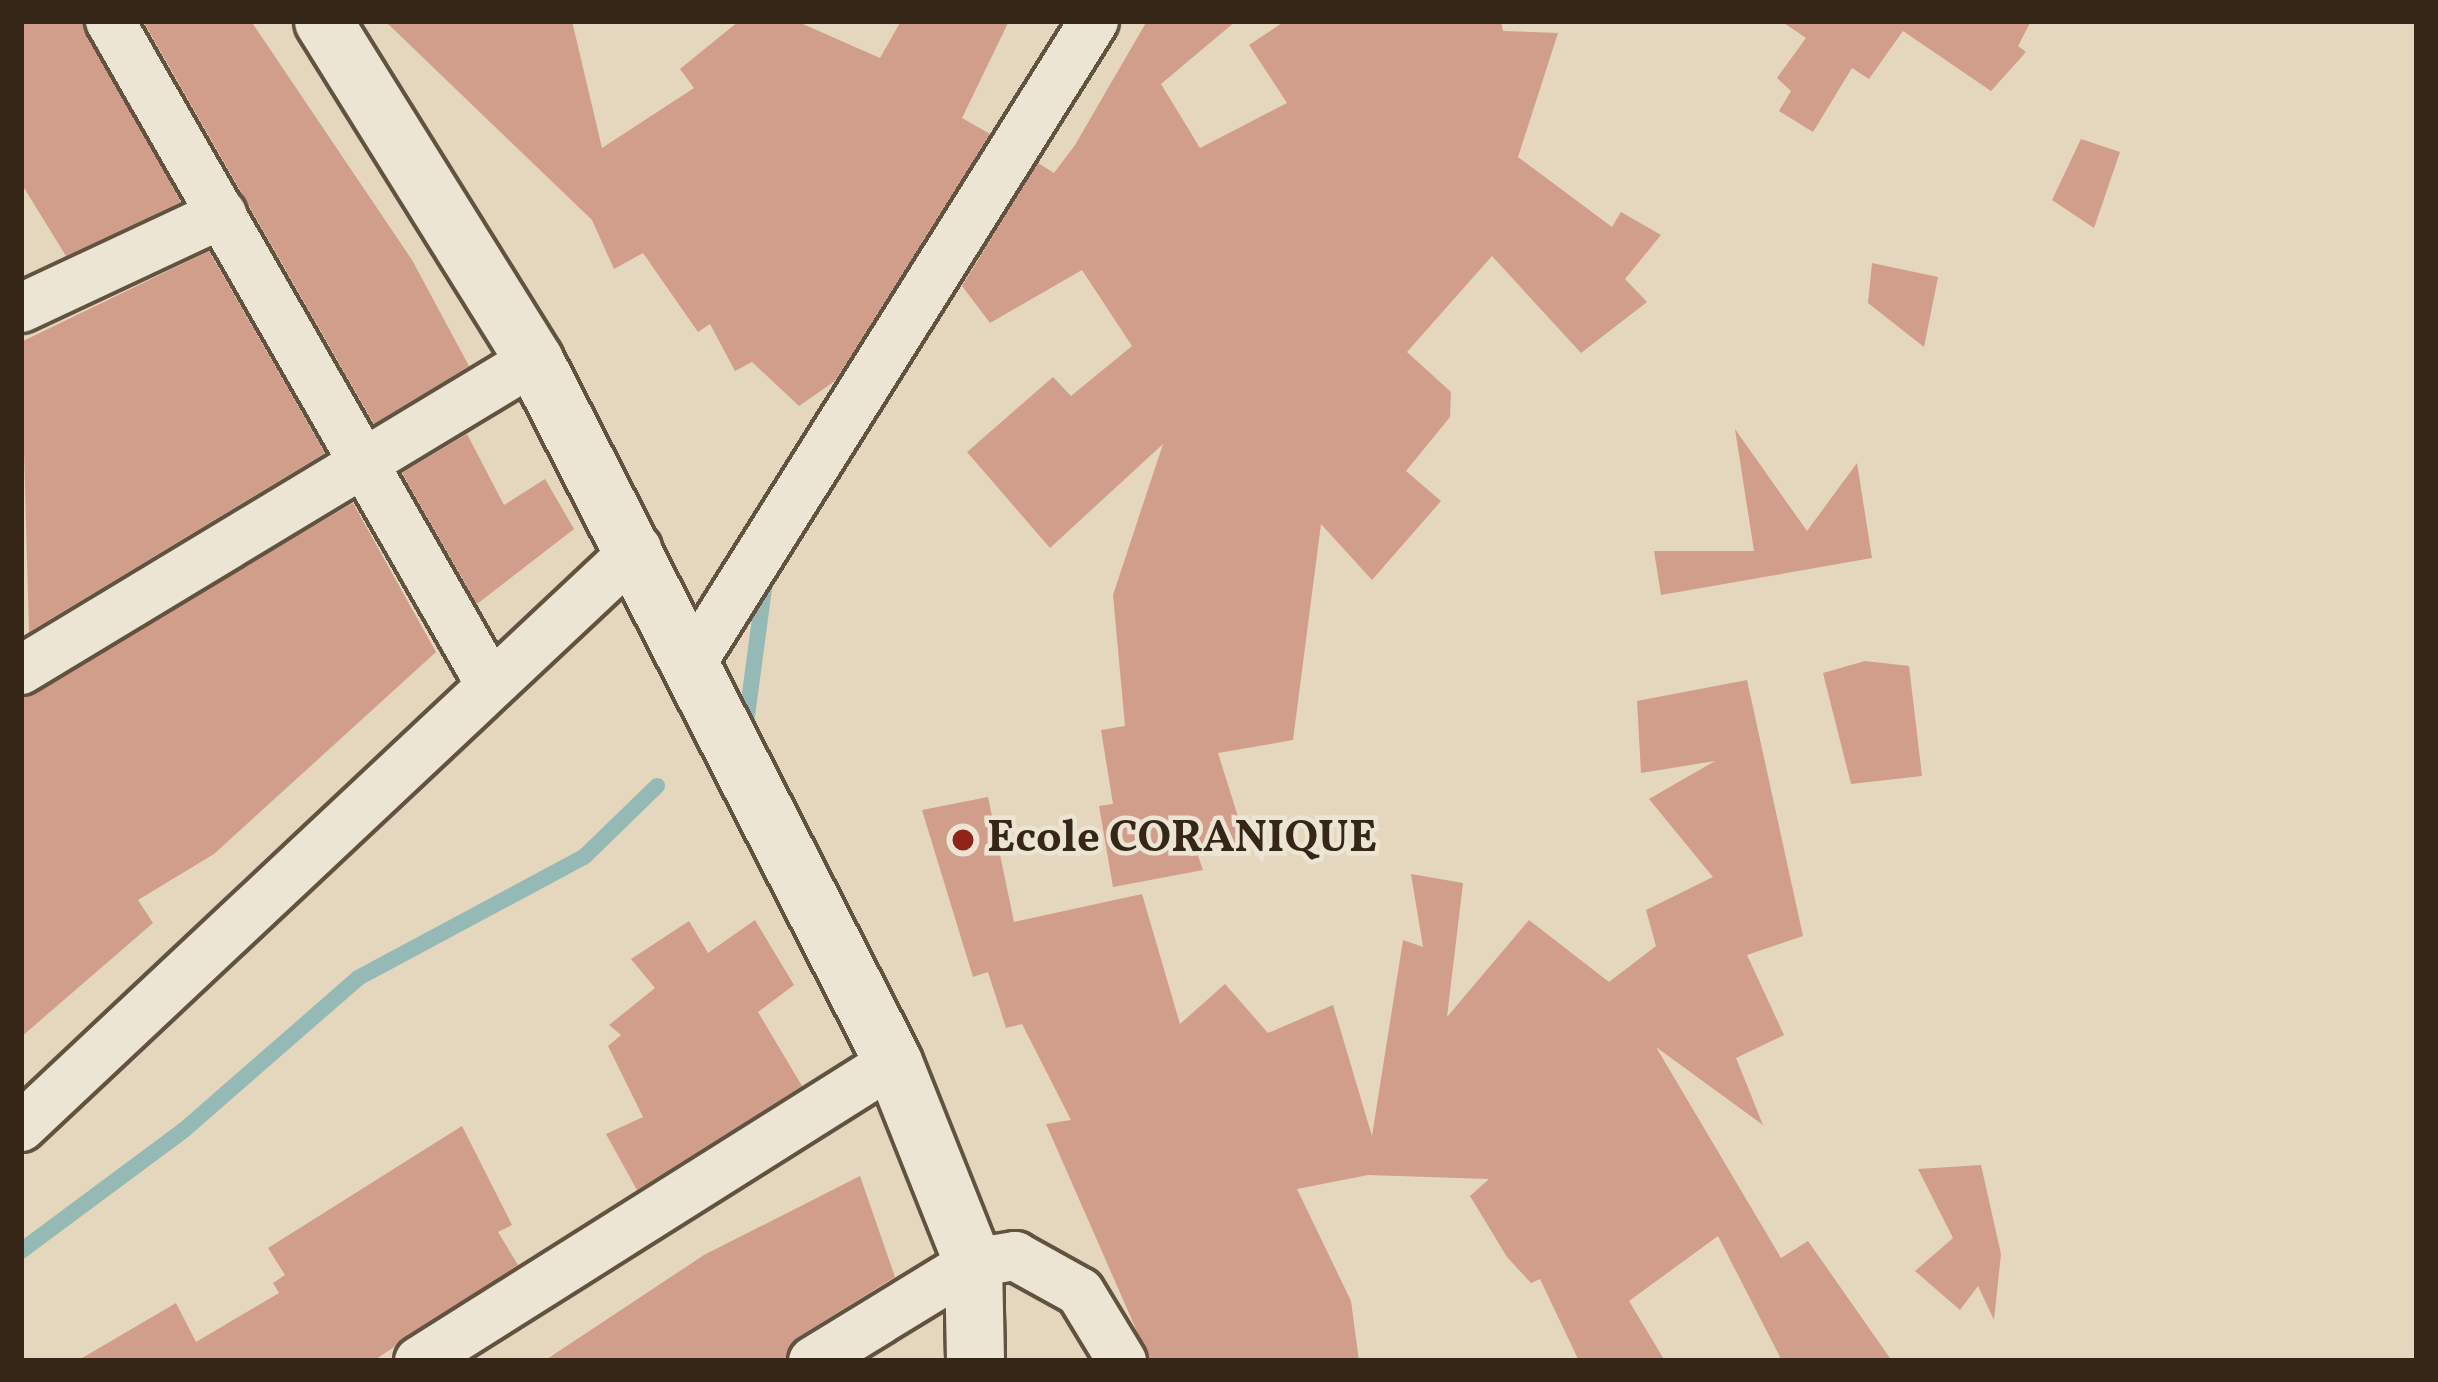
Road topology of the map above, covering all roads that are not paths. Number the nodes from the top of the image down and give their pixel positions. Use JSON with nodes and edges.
{"nodes":[{"id":1,"x":110,"y":21,"type":"edge"},
{"id":2,"x":323,"y":21,"type":"edge"},
{"id":3,"x":1094,"y":21,"type":"edge"},
{"id":4,"x":222,"y":214,"type":"junction"},
{"id":5,"x":21,"y":308,"type":"edge"},
{"id":6,"x":534,"y":360,"type":"junction"},
{"id":7,"x":368,"y":463,"type":"junction"},
{"id":8,"x":637,"y":549,"type":"junction"},
{"id":9,"x":693,"y":662,"type":"junction"},
{"id":10,"x":21,"y":670,"type":"edge"},
{"id":11,"x":489,"y":682,"type":"junction"},
{"id":12,"x":893,"y":1062,"type":"junction"},
{"id":13,"x":21,"y":1127,"type":"edge"},
{"id":14,"x":973,"y":1263,"type":"junction"},
{"id":15,"x":419,"y":1361,"type":"edge"},
{"id":16,"x":813,"y":1361,"type":"edge"},
{"id":17,"x":975,"y":1361,"type":"edge"},
{"id":18,"x":1122,"y":1361,"type":"edge"}],
"edges":[{"from":1,"to":4,"type":"street"},
{"from":2,"to":6,"type":"street"},
{"from":3,"to":9,"type":"street"},
{"from":4,"to":5,"type":"street"},
{"from":4,"to":7,"type":"street"},
{"from":6,"to":7,"type":"street"},
{"from":6,"to":8,"type":"street"},
{"from":7,"to":10,"type":"street"},
{"from":7,"to":11,"type":"street"},
{"from":8,"to":9,"type":"street"},
{"from":8,"to":11,"type":"street"},
{"from":9,"to":12,"type":"street"},
{"from":11,"to":13,"type":"street"},
{"from":12,"to":14,"type":"street"},
{"from":12,"to":15,"type":"street"},
{"from":14,"to":16,"type":"street"},
{"from":14,"to":17,"type":"street"},
{"from":14,"to":18,"type":"street"}]}
